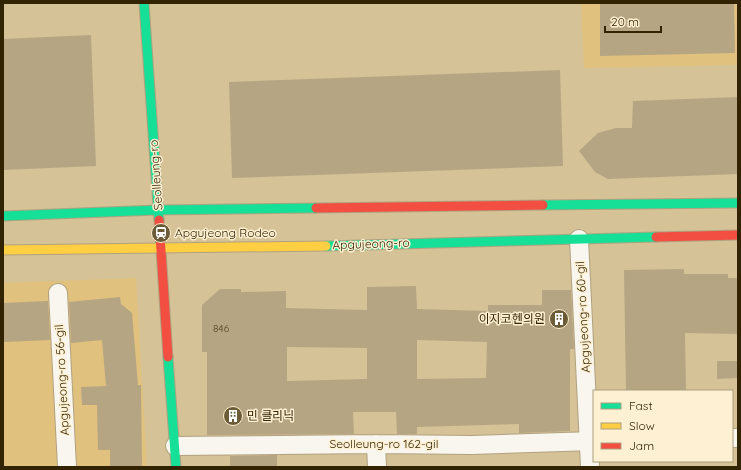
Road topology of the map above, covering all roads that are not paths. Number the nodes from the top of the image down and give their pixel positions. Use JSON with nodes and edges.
{"nodes":[{"id":1,"x":144,"y":3,"type":"edge"},
{"id":2,"x":738,"y":203,"type":"edge"},
{"id":3,"x":158,"y":210,"type":"junction"},
{"id":4,"x":3,"y":216,"type":"edge"},
{"id":5,"x":738,"y":235,"type":"edge"},
{"id":6,"x":579,"y":239,"type":"junction"},
{"id":7,"x":161,"y":247,"type":"junction"},
{"id":8,"x":3,"y":250,"type":"edge"},
{"id":9,"x":58,"y":293,"type":"dead end"},
{"id":10,"x":592,"y":441,"type":"edge"},
{"id":11,"x":376,"y":444,"type":"junction"},
{"id":12,"x":174,"y":446,"type":"junction"},
{"id":13,"x":67,"y":467,"type":"edge"},
{"id":14,"x":176,"y":467,"type":"edge"},
{"id":15,"x":378,"y":467,"type":"edge"},
{"id":16,"x":590,"y":467,"type":"edge"}],
"edges":[{"from":1,"to":3,"type":"main road","name":"Seolleung-ro"},
{"from":2,"to":3,"type":"main road"},
{"from":3,"to":4,"type":"main road"},
{"from":3,"to":7,"type":"main road","name":"Seolleung-ro"},
{"from":5,"to":6,"type":"main road","name":"Apgujeong-ro"},
{"from":6,"to":7,"type":"main road","name":"Apgujeong-ro"},
{"from":6,"to":10,"type":"street","name":"Apgujeong-ro 60-gil"},
{"from":7,"to":8,"type":"main road","name":"Apgujeong-ro"},
{"from":7,"to":12,"type":"main road","name":"Seolleung-ro"},
{"from":9,"to":13,"type":"street","name":"Apgujeong-ro 56-gil"},
{"from":10,"to":11,"type":"street","name":"Seolleung-ro 162-gil"},
{"from":10,"to":16,"type":"street","name":"Apgujeong-ro 60-gil"},
{"from":11,"to":12,"type":"street","name":"Seolleung-ro 162-gil"},
{"from":11,"to":15,"type":"street"},
{"from":12,"to":14,"type":"main road","name":"Seolleung-ro"}]}
